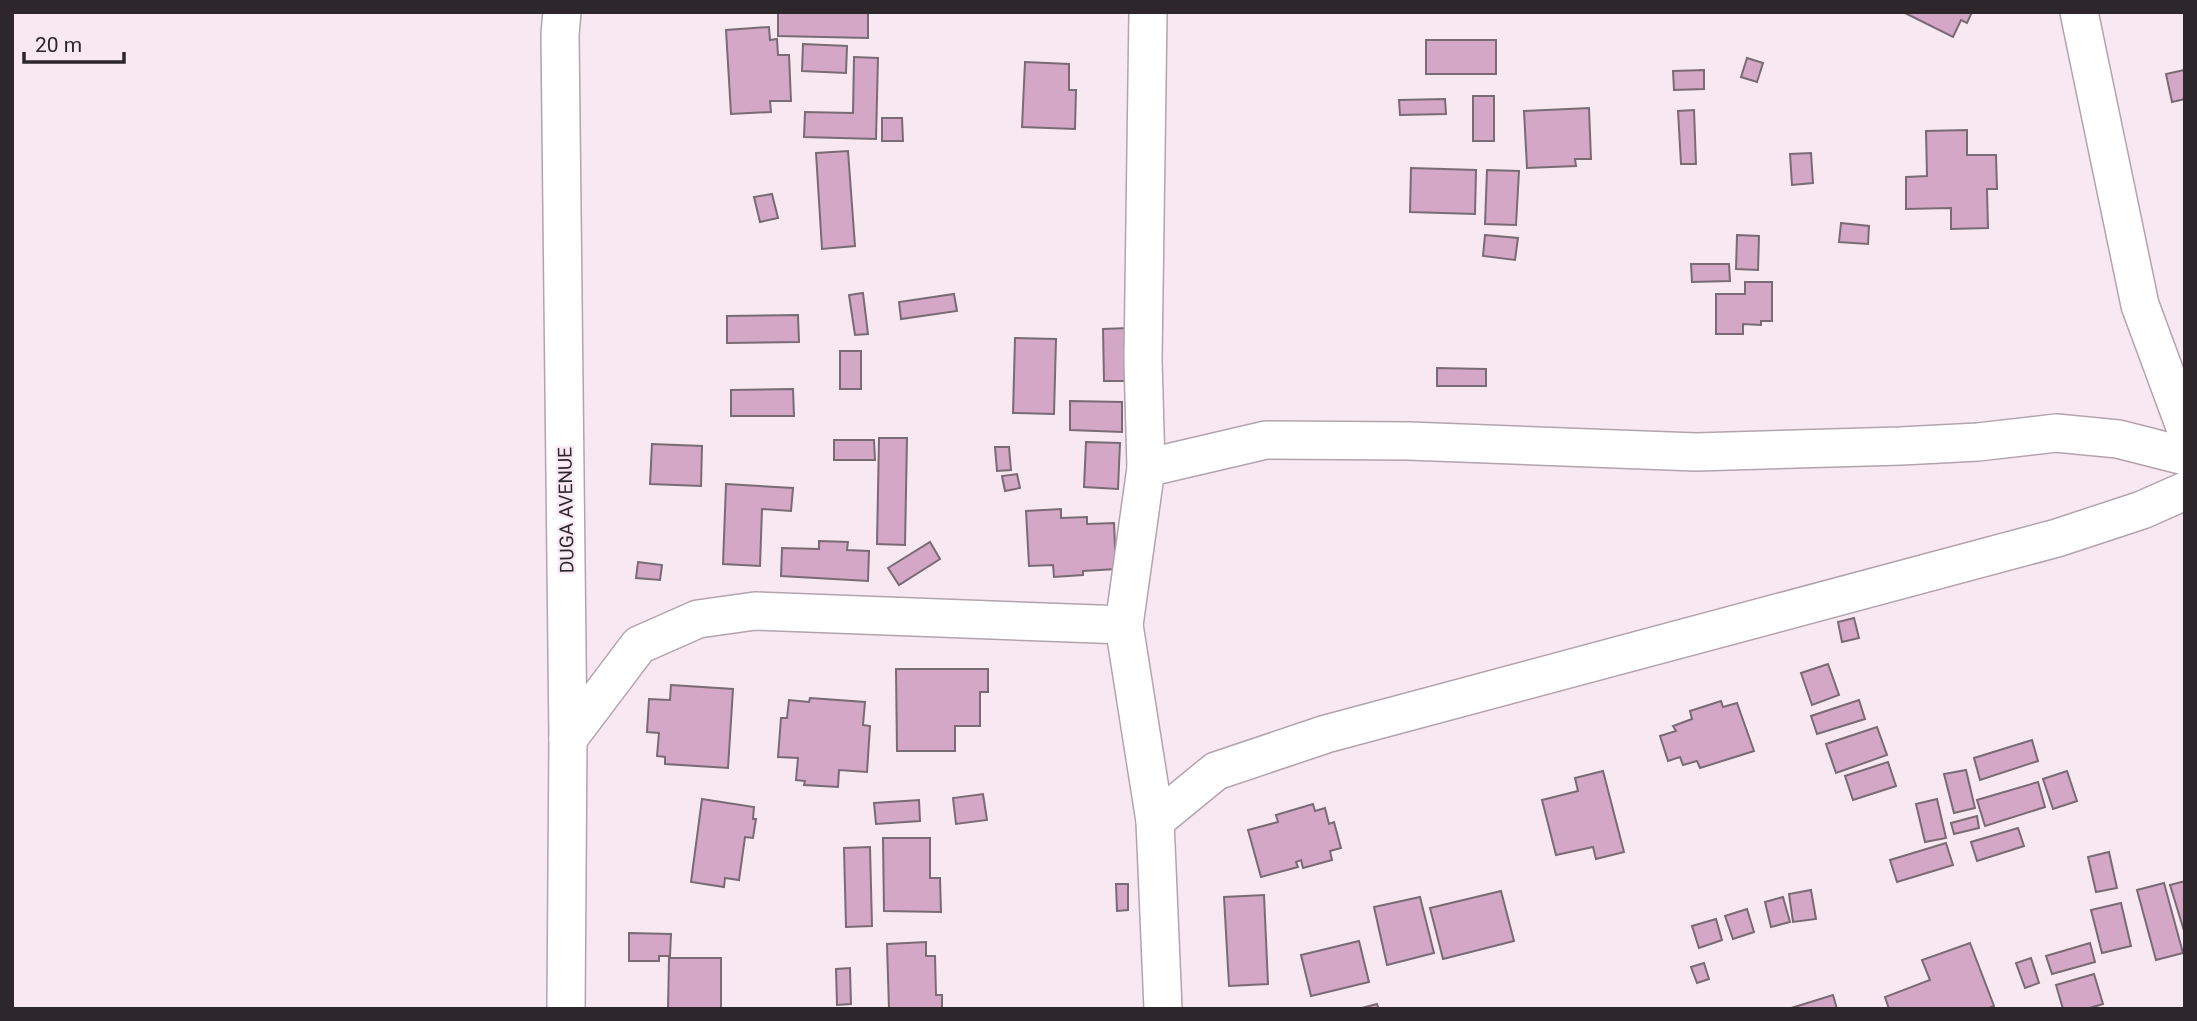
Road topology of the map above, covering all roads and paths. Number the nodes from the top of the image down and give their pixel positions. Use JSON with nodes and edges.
{"nodes":[{"id":1,"x":562,"y":12,"type":"edge"},
{"id":2,"x":1148,"y":12,"type":"edge"},
{"id":3,"x":2079,"y":12,"type":"edge"},
{"id":4,"x":2185,"y":427,"type":"edge"},
{"id":5,"x":2185,"y":456,"type":"edge"},
{"id":6,"x":1146,"y":468,"type":"junction"},
{"id":7,"x":2185,"y":491,"type":"edge"},
{"id":8,"x":1124,"y":625,"type":"junction"},
{"id":9,"x":568,"y":739,"type":"junction"},
{"id":10,"x":1156,"y":821,"type":"junction"},
{"id":11,"x":566,"y":1009,"type":"edge"},
{"id":12,"x":1163,"y":1009,"type":"edge"}],
"edges":[{"from":1,"to":9,"type":"street","name":"DUGA AVENUE"},
{"from":2,"to":6,"type":"street"},
{"from":3,"to":4,"type":"street"},
{"from":5,"to":6,"type":"street"},
{"from":6,"to":8,"type":"street"},
{"from":7,"to":10,"type":"street"},
{"from":8,"to":9,"type":"street"},
{"from":8,"to":10,"type":"street"},
{"from":9,"to":11,"type":"street","name":"DUGA AVENUE"},
{"from":10,"to":12,"type":"street"}]}
